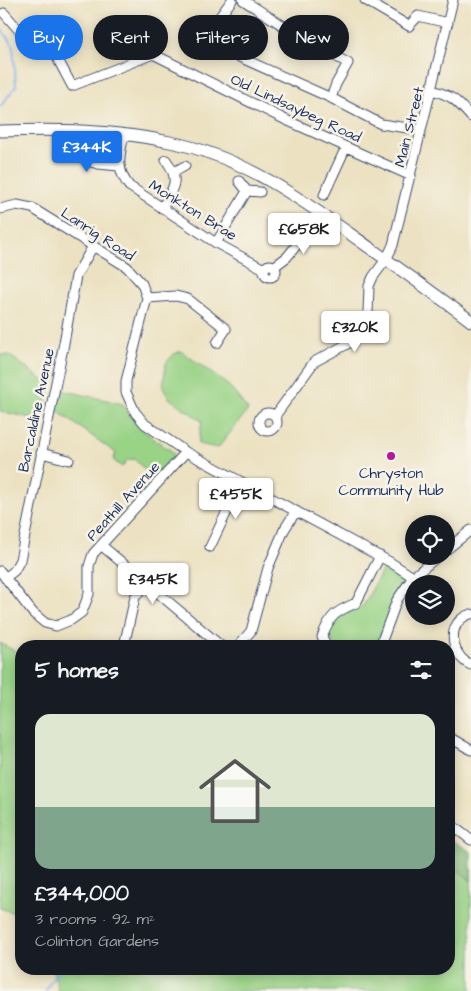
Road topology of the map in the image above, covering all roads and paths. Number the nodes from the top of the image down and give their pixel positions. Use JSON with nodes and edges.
{"nodes":[{"id":1,"x":231,"y":0,"type":"edge"},
{"id":2,"x":243,"y":0,"type":"edge"},
{"id":3,"x":365,"y":0,"type":"edge"},
{"id":4,"x":453,"y":0,"type":"edge"},
{"id":5,"x":4,"y":13,"type":"dead end"},
{"id":6,"x":448,"y":23,"type":"junction"},
{"id":7,"x":432,"y":90,"type":"junction"},
{"id":8,"x":330,"y":98,"type":"junction"},
{"id":9,"x":471,"y":117,"type":"edge"},
{"id":10,"x":421,"y":130,"type":"junction"},
{"id":11,"x":0,"y":131,"type":"edge"},
{"id":12,"x":124,"y":134,"type":"junction"},
{"id":13,"x":68,"y":147,"type":"dead end"},
{"id":14,"x":346,"y":147,"type":"junction"},
{"id":15,"x":166,"y":160,"type":"dead end"},
{"id":16,"x":119,"y":166,"type":"junction"},
{"id":17,"x":185,"y":166,"type":"dead end"},
{"id":18,"x":174,"y":172,"type":"junction"},
{"id":19,"x":410,"y":176,"type":"junction"},
{"id":20,"x":239,"y":181,"type":"dead end"},
{"id":21,"x":247,"y":191,"type":"junction"},
{"id":22,"x":260,"y":192,"type":"dead end"},
{"id":23,"x":324,"y":195,"type":"dead end"},
{"id":24,"x":162,"y":208,"type":"junction"},
{"id":25,"x":0,"y":209,"type":"edge"},
{"id":26,"x":313,"y":225,"type":"dead end"},
{"id":27,"x":216,"y":243,"type":"junction"},
{"id":28,"x":93,"y":246,"type":"junction"},
{"id":29,"x":387,"y":258,"type":"junction"},
{"id":30,"x":147,"y":298,"type":"junction"},
{"id":31,"x":471,"y":321,"type":"edge"},
{"id":32,"x":217,"y":343,"type":"dead end"},
{"id":33,"x":275,"y":416,"type":"dead end"},
{"id":34,"x":186,"y":452,"type":"junction"},
{"id":35,"x":41,"y":453,"type":"junction"},
{"id":36,"x":69,"y":460,"type":"dead end"},
{"id":37,"x":241,"y":482,"type":"junction"},
{"id":38,"x":296,"y":512,"type":"junction"},
{"id":39,"x":471,"y":530,"type":"edge"},
{"id":40,"x":455,"y":543,"type":"edge"},
{"id":41,"x":101,"y":545,"type":"junction"},
{"id":42,"x":210,"y":547,"type":"dead end"},
{"id":43,"x":380,"y":556,"type":"junction"},
{"id":44,"x":427,"y":565,"type":"edge"},
{"id":45,"x":3,"y":574,"type":"edge"},
{"id":46,"x":410,"y":575,"type":"edge"},
{"id":47,"x":415,"y":575,"type":"edge"},
{"id":48,"x":147,"y":584,"type":"junction"},
{"id":49,"x":405,"y":588,"type":"edge"},
{"id":50,"x":471,"y":614,"type":"edge"},
{"id":51,"x":125,"y":640,"type":"edge"},
{"id":52,"x":214,"y":640,"type":"edge"},
{"id":53,"x":243,"y":640,"type":"edge"},
{"id":54,"x":323,"y":640,"type":"edge"},
{"id":55,"x":382,"y":640,"type":"edge"},
{"id":56,"x":453,"y":640,"type":"edge"},
{"id":57,"x":455,"y":649,"type":"edge"},
{"id":58,"x":471,"y":665,"type":"edge"},
{"id":59,"x":455,"y":741,"type":"edge"},
{"id":60,"x":471,"y":750,"type":"edge"},
{"id":61,"x":455,"y":828,"type":"edge"},
{"id":62,"x":471,"y":840,"type":"edge"}],
"edges":[{"from":1,"to":8,"type":"street"},
{"from":2,"to":8,"type":"street"},
{"from":3,"to":6,"type":"street"},
{"from":4,"to":6,"type":"street","name":"Main Street"},
{"from":5,"to":14,"type":"street","name":"Old Lindsaybeg Road"},
{"from":6,"to":7,"type":"street","name":"Main Street"},
{"from":7,"to":9,"type":"street"},
{"from":7,"to":10,"type":"street","name":"Main Street"},
{"from":8,"to":10,"type":"street"},
{"from":10,"to":19,"type":"street","name":"Main Street"},
{"from":11,"to":12,"type":"main road"},
{"from":12,"to":16,"type":"street"},
{"from":12,"to":29,"type":"main road"},
{"from":13,"to":16,"type":"street"},
{"from":14,"to":19,"type":"street","name":"Old Lindsaybeg Road"},
{"from":14,"to":23,"type":"street"},
{"from":15,"to":18,"type":"street"},
{"from":16,"to":24,"type":"street","name":"Monkton Brae"},
{"from":17,"to":18,"type":"street"},
{"from":18,"to":24,"type":"street"},
{"from":19,"to":29,"type":"street","name":"Main Street"},
{"from":20,"to":21,"type":"street"},
{"from":21,"to":22,"type":"street"},
{"from":21,"to":27,"type":"street"},
{"from":24,"to":27,"type":"street","name":"Monkton Brae"},
{"from":25,"to":28,"type":"street","name":"Lanrig Road"},
{"from":26,"to":27,"type":"street","name":"Monkton Brae"},
{"from":28,"to":30,"type":"street","name":"Lanrig Road"},
{"from":28,"to":35,"type":"street","name":"Barcaldine Avenue"},
{"from":29,"to":31,"type":"main road"},
{"from":29,"to":33,"type":"street","name":"Main Street"},
{"from":30,"to":32,"type":"street"},
{"from":30,"to":34,"type":"street"},
{"from":34,"to":37,"type":"street"},
{"from":34,"to":41,"type":"street","name":"Peathill Avenue"},
{"from":35,"to":36,"type":"street"},
{"from":35,"to":45,"type":"street","name":"Barcaldine Avenue"},
{"from":37,"to":38,"type":"street"},
{"from":37,"to":42,"type":"street"},
{"from":38,"to":43,"type":"street"},
{"from":38,"to":53,"type":"street"},
{"from":39,"to":40,"type":"street"},
{"from":41,"to":45,"type":"street","name":"Peathill Avenue"},
{"from":41,"to":48,"type":"street"},
{"from":43,"to":46,"type":"street"},
{"from":43,"to":54,"type":"street"},
{"from":44,"to":47,"type":"street"},
{"from":48,"to":51,"type":"street"},
{"from":48,"to":52,"type":"street"},
{"from":49,"to":55,"type":"street"},
{"from":50,"to":56,"type":"street"},
{"from":57,"to":58,"type":"street"},
{"from":59,"to":60,"type":"street"},
{"from":61,"to":62,"type":"street"}]}
